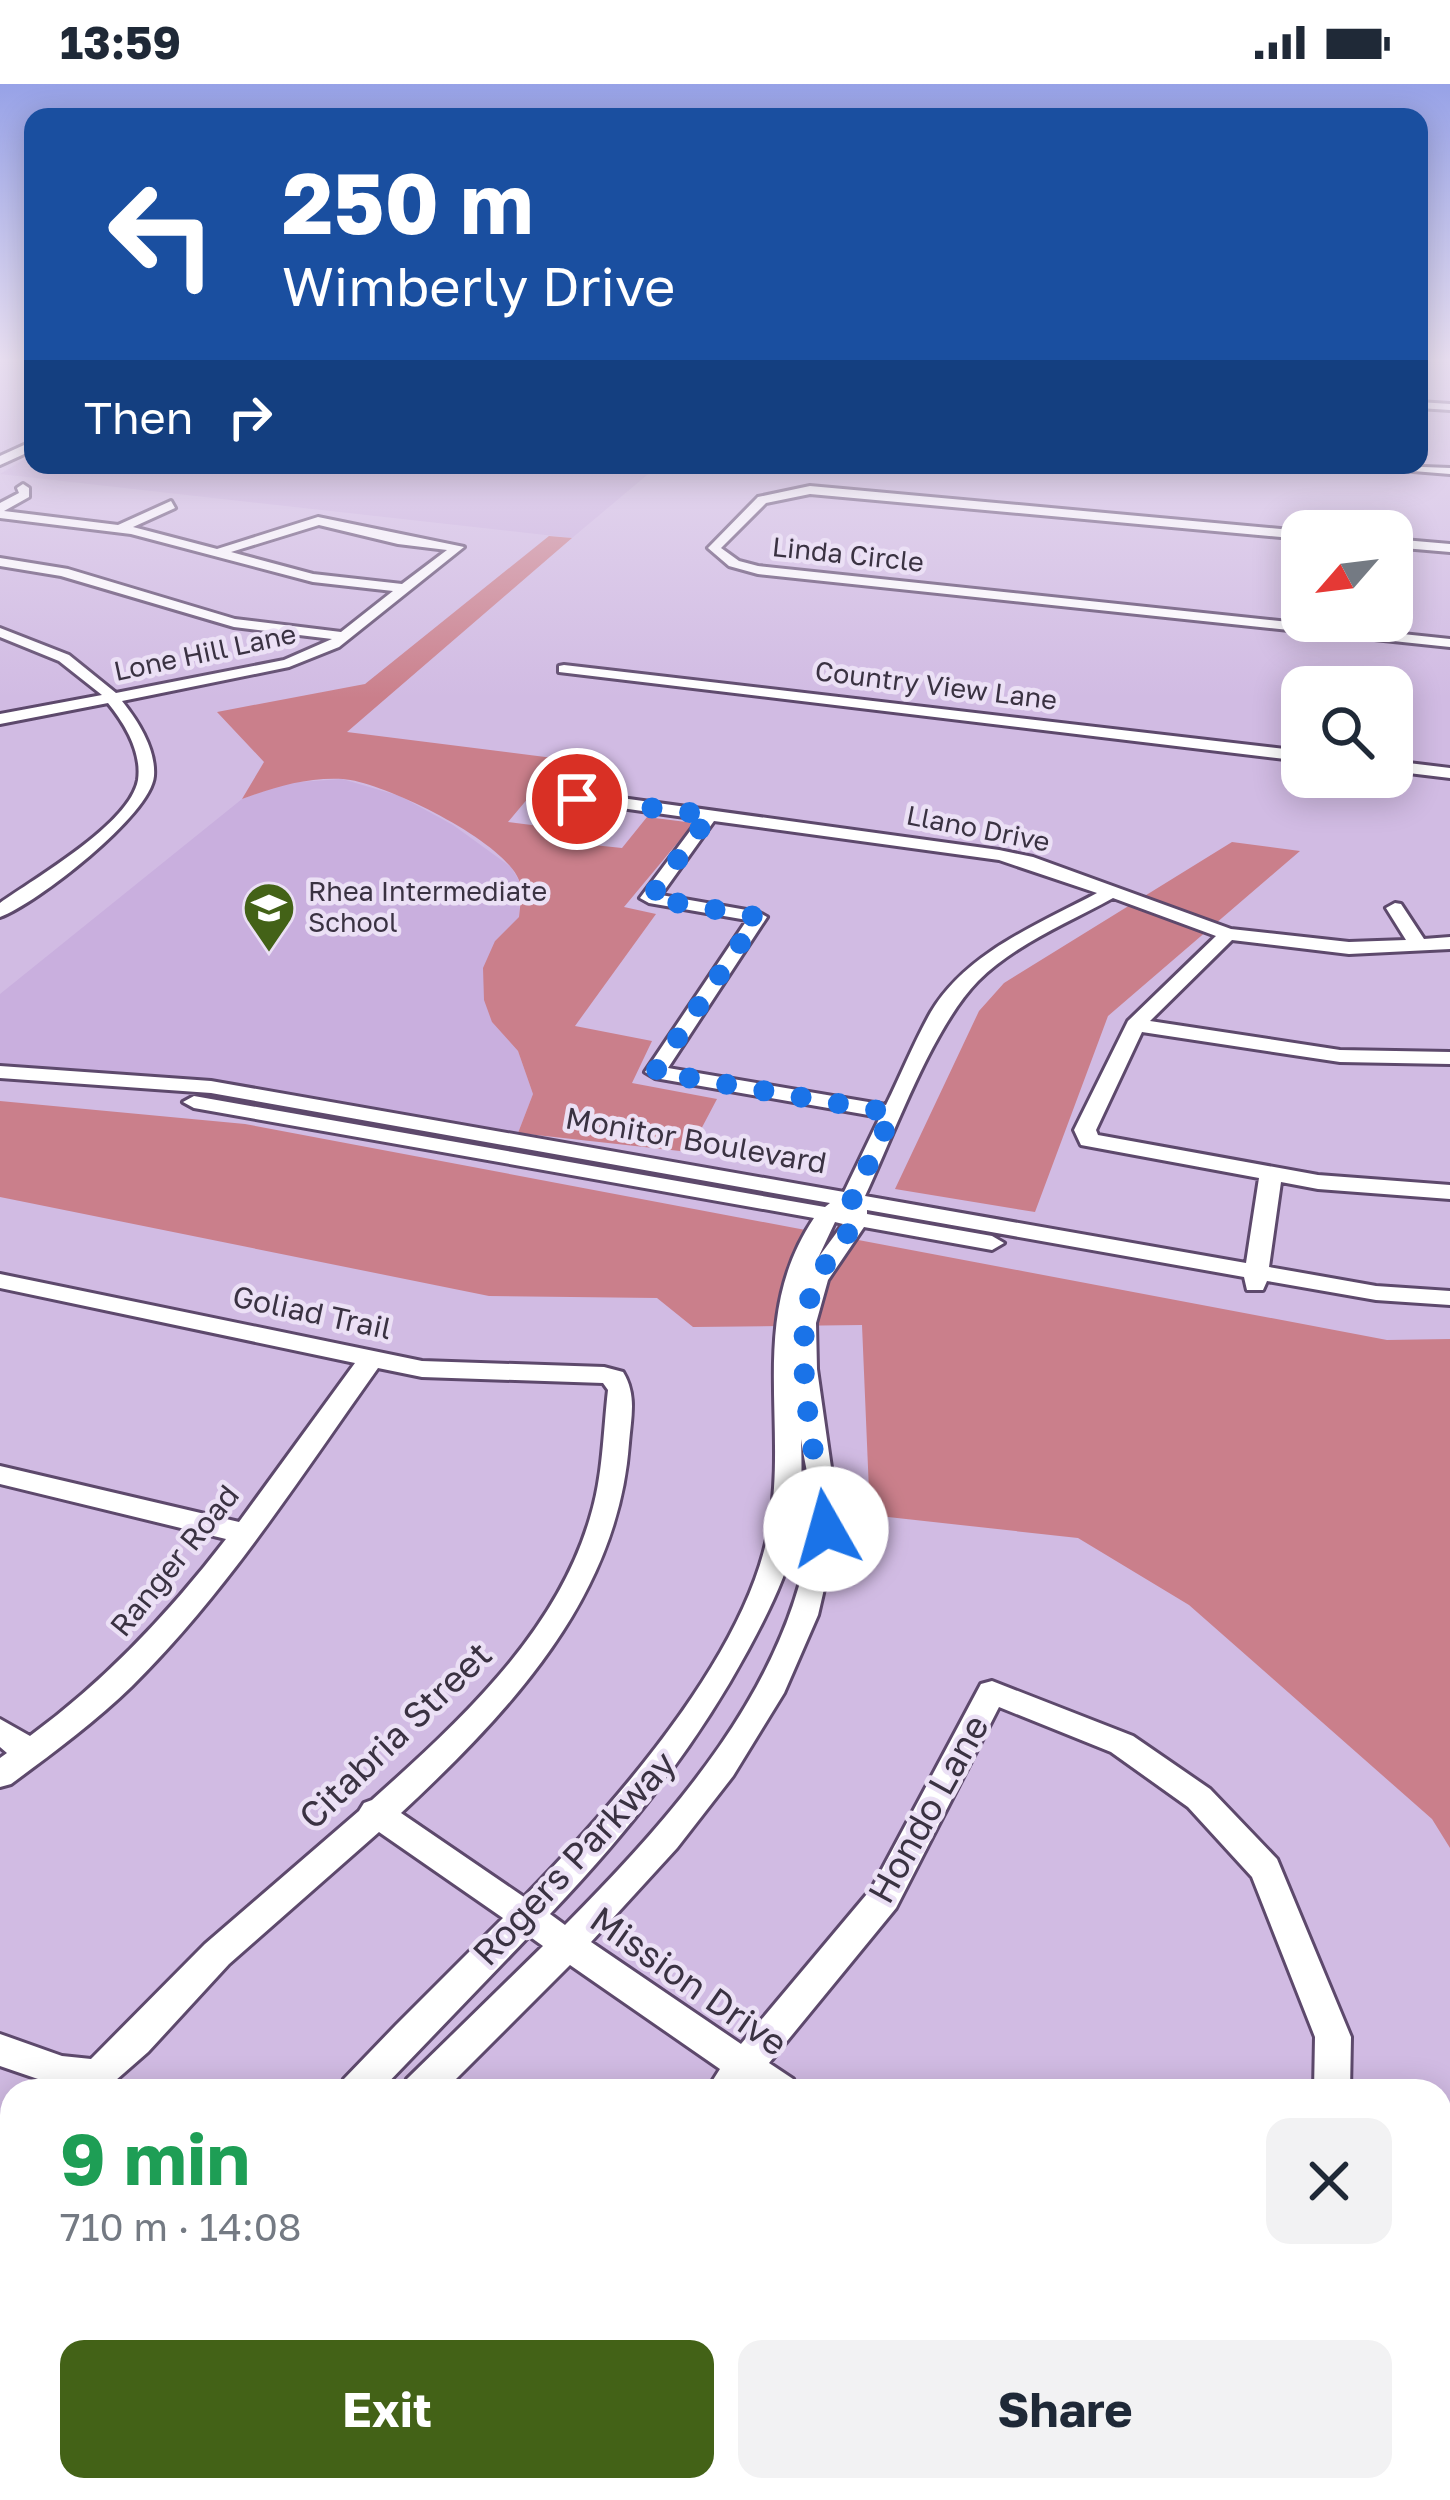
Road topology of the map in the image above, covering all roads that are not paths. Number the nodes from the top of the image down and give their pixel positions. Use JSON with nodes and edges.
{"nodes":[{"id":1,"x":23,"y":488,"type":"dead end"},
{"id":2,"x":171,"y":505,"type":"dead end"},
{"id":3,"x":0,"y":511,"type":"edge"},
{"id":4,"x":120,"y":528,"type":"junction"},
{"id":5,"x":1281,"y":533,"type":"edge"},
{"id":6,"x":1413,"y":545,"type":"edge"},
{"id":7,"x":1450,"y":548,"type":"edge"},
{"id":8,"x":219,"y":551,"type":"junction"},
{"id":9,"x":0,"y":562,"type":"edge"},
{"id":10,"x":406,"y":589,"type":"junction"},
{"id":11,"x":1281,"y":625,"type":"edge"},
{"id":12,"x":0,"y":632,"type":"edge"},
{"id":13,"x":343,"y":636,"type":"junction"},
{"id":14,"x":1413,"y":639,"type":"edge"},
{"id":15,"x":1450,"y":643,"type":"edge"},
{"id":16,"x":563,"y":669,"type":"dead end"},
{"id":17,"x":110,"y":698,"type":"junction"},
{"id":18,"x":0,"y":719,"type":"edge"},
{"id":19,"x":1281,"y":754,"type":"edge"},
{"id":20,"x":1413,"y":769,"type":"edge"},
{"id":21,"x":1450,"y":773,"type":"edge"},
{"id":22,"x":559,"y":801,"type":"dead end"},
{"id":23,"x":710,"y":815,"type":"junction"},
{"id":24,"x":1108,"y":894,"type":"junction"},
{"id":25,"x":1395,"y":908,"type":"dead end"},
{"id":26,"x":0,"y":912,"type":"edge"},
{"id":27,"x":1228,"y":934,"type":"junction"},
{"id":28,"x":1450,"y":943,"type":"edge"},
{"id":29,"x":1418,"y":944,"type":"junction"},
{"id":30,"x":1135,"y":1025,"type":"junction"},
{"id":31,"x":1450,"y":1058,"type":"edge"},
{"id":32,"x":0,"y":1072,"type":"edge"},
{"id":33,"x":0,"y":1088,"type":"edge"},
{"id":34,"x":893,"y":1113,"type":"junction"},
{"id":35,"x":1271,"y":1174,"type":"junction"},
{"id":36,"x":1450,"y":1192,"type":"edge"},
{"id":37,"x":845,"y":1211,"type":"junction"},
{"id":38,"x":1256,"y":1280,"type":"junction"},
{"id":39,"x":0,"y":1281,"type":"edge"},
{"id":40,"x":1450,"y":1298,"type":"edge"},
{"id":41,"x":1450,"y":1311,"type":"edge"},
{"id":42,"x":370,"y":1359,"type":"junction"},
{"id":43,"x":614,"y":1378,"type":"joint"},
{"id":44,"x":0,"y":1475,"type":"edge"},
{"id":45,"x":243,"y":1533,"type":"junction"},
{"id":46,"x":0,"y":1731,"type":"edge"},
{"id":47,"x":30,"y":1753,"type":"junction"},
{"id":48,"x":0,"y":1775,"type":"edge"},
{"id":49,"x":375,"y":1812,"type":"junction"},
{"id":50,"x":525,"y":1914,"type":"junction"},
{"id":51,"x":566,"y":1944,"type":"junction"},
{"id":52,"x":0,"y":2050,"type":"edge"},
{"id":53,"x":368,"y":2079,"type":"edge"},
{"id":54,"x":432,"y":2079,"type":"edge"},
{"id":55,"x":732,"y":2079,"type":"edge"},
{"id":56,"x":734,"y":2079,"type":"edge"},
{"id":57,"x":1331,"y":2079,"type":"edge"}],
"edges":[{"from":1,"to":3,"type":"street"},
{"from":2,"to":4,"type":"street"},
{"from":3,"to":4,"type":"street"},
{"from":4,"to":8,"type":"street"},
{"from":5,"to":11,"type":"street","name":"Linda Circle"},
{"from":6,"to":7,"type":"street"},
{"from":8,"to":10,"type":"street"},
{"from":8,"to":10,"type":"street","name":"Lone Hill Lane"},
{"from":9,"to":13,"type":"street"},
{"from":10,"to":13,"type":"street","name":"Lone Hill Lane"},
{"from":12,"to":17,"type":"street"},
{"from":13,"to":17,"type":"street","name":"Lone Hill Lane"},
{"from":14,"to":15,"type":"street","name":"Linda Circle"},
{"from":16,"to":19,"type":"street","name":"Country View Lane"},
{"from":17,"to":18,"type":"street","name":"Lone Hill Lane"},
{"from":17,"to":26,"type":"street"},
{"from":20,"to":21,"type":"street"},
{"from":22,"to":23,"type":"street","name":"Llano Drive"},
{"from":23,"to":24,"type":"street","name":"Llano Drive"},
{"from":23,"to":34,"type":"street"},
{"from":24,"to":27,"type":"street","name":"Llano Drive"},
{"from":24,"to":34,"type":"street","name":"Rogers Parkway"},
{"from":25,"to":29,"type":"street"},
{"from":27,"to":29,"type":"street","name":"Llano Drive"},
{"from":27,"to":30,"type":"street"},
{"from":28,"to":29,"type":"street","name":"Llano Drive"},
{"from":30,"to":31,"type":"street"},
{"from":30,"to":35,"type":"street"},
{"from":32,"to":37,"type":"street","name":"Monitor Boulevard"},
{"from":33,"to":37,"type":"street","name":"Monitor Boulevard"},
{"from":34,"to":37,"type":"street","name":"Rogers Parkway"},
{"from":35,"to":36,"type":"street"},
{"from":35,"to":38,"type":"street"},
{"from":37,"to":38,"type":"street","name":"Monitor Boulevard"},
{"from":37,"to":50,"type":"street","name":"Rogers Parkway"},
{"from":37,"to":51,"type":"street","name":"Rogers Parkway"},
{"from":38,"to":40,"type":"street","name":"Monitor Boulevard"},
{"from":38,"to":41,"type":"street","name":"Monitor Boulevard"},
{"from":39,"to":42,"type":"street","name":"Goliad Trail"},
{"from":42,"to":43,"type":"street","name":"Goliad Trail"},
{"from":42,"to":45,"type":"street","name":"Ranger Road"},
{"from":43,"to":49,"type":"street","name":"Citabria Street"},
{"from":44,"to":45,"type":"street"},
{"from":45,"to":47,"type":"street","name":"Ranger Road"},
{"from":46,"to":47,"type":"street"},
{"from":47,"to":48,"type":"street","name":"Ranger Road"},
{"from":49,"to":50,"type":"street","name":"Mission Drive"},
{"from":49,"to":52,"type":"street","name":"Citabria Street"},
{"from":50,"to":51,"type":"street","name":"Mission Drive"},
{"from":50,"to":53,"type":"street","name":"Rogers Parkway"},
{"from":51,"to":54,"type":"street","name":"Rogers Parkway"},
{"from":51,"to":55,"type":"street","name":"Mission Drive"},
{"from":56,"to":57,"type":"street","name":"Hondo Lane"}]}
